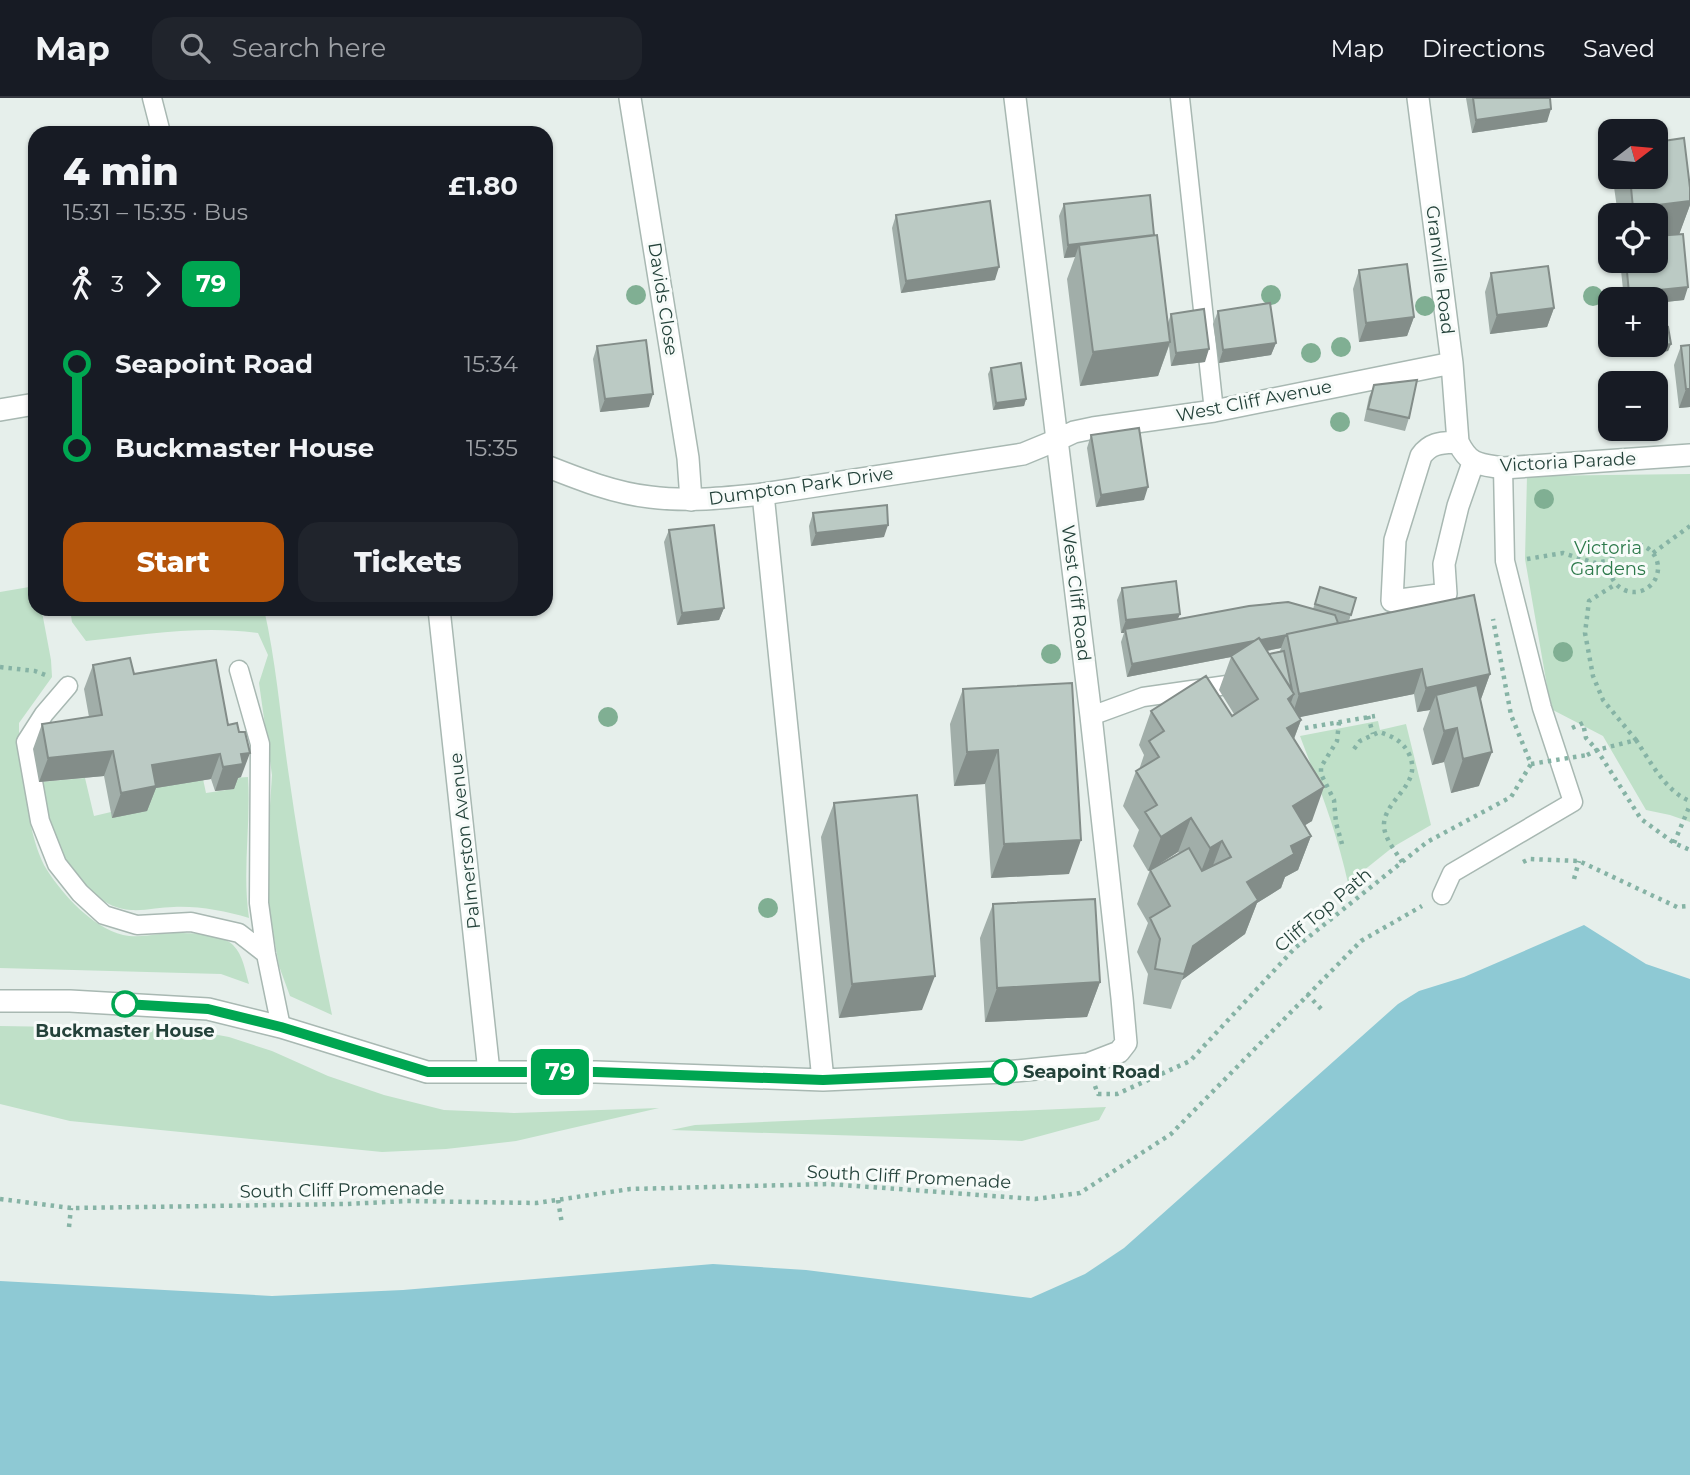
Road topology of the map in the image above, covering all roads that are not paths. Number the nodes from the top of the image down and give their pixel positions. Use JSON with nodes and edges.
{"nodes":[{"id":1,"x":152,"y":98,"type":"edge"},
{"id":2,"x":631,"y":98,"type":"edge"},
{"id":3,"x":1015,"y":98,"type":"edge"},
{"id":4,"x":1180,"y":98,"type":"edge"},
{"id":5,"x":1419,"y":98,"type":"edge"},
{"id":6,"x":159,"y":126,"type":"edge"},
{"id":7,"x":1452,"y":363,"type":"junction"},
{"id":8,"x":28,"y":405,"type":"edge"},
{"id":9,"x":0,"y":410,"type":"edge"},
{"id":10,"x":1213,"y":411,"type":"junction"},
{"id":11,"x":1057,"y":440,"type":"junction"},
{"id":12,"x":1458,"y":442,"type":"junction"},
{"id":13,"x":1690,"y":454,"type":"edge"},
{"id":14,"x":1473,"y":463,"type":"junction"},
{"id":15,"x":1503,"y":468,"type":"junction"},
{"id":16,"x":553,"y":469,"type":"edge"},
{"id":17,"x":763,"y":495,"type":"junction"},
{"id":18,"x":691,"y":500,"type":"junction"},
{"id":19,"x":440,"y":616,"type":"edge"},
{"id":20,"x":239,"y":670,"type":"dead end"},
{"id":21,"x":68,"y":685,"type":"road end"},
{"id":22,"x":1227,"y":685,"type":"dead end"},
{"id":23,"x":1091,"y":716,"type":"junction"},
{"id":24,"x":1442,"y":895,"type":"road end"},
{"id":25,"x":266,"y":954,"type":"junction"},
{"id":26,"x":0,"y":1001,"type":"edge"},
{"id":27,"x":281,"y":1027,"type":"junction"},
{"id":28,"x":489,"y":1072,"type":"junction"},
{"id":29,"x":823,"y":1080,"type":"junction"}],
"edges":[{"from":1,"to":6,"type":"lane"},
{"from":2,"to":18,"type":"street","name":"Davids Close"},
{"from":3,"to":11,"type":"street","name":"West Cliff Road"},
{"from":4,"to":10,"type":"lane"},
{"from":5,"to":7,"type":"street","name":"Granville Road"},
{"from":7,"to":10,"type":"street","name":"West Cliff Avenue"},
{"from":7,"to":12,"type":"street","name":"Granville Road"},
{"from":8,"to":9,"type":"street"},
{"from":10,"to":11,"type":"street","name":"West Cliff Avenue"},
{"from":11,"to":17,"type":"street","name":"Dumpton Park Drive"},
{"from":11,"to":23,"type":"street","name":"West Cliff Road"},
{"from":12,"to":14,"type":"street"},
{"from":12,"to":14,"type":"street"},
{"from":13,"to":15,"type":"street","name":"Victoria Parade"},
{"from":14,"to":15,"type":"street","name":"Victoria Parade"},
{"from":15,"to":24,"type":"lane"},
{"from":16,"to":18,"type":"street","name":"Dumpton Park Drive"},
{"from":17,"to":18,"type":"street","name":"Dumpton Park Drive"},
{"from":17,"to":29,"type":"street"},
{"from":19,"to":28,"type":"street","name":"Palmerston Avenue"},
{"from":20,"to":25,"type":"lane"},
{"from":21,"to":25,"type":"lane"},
{"from":22,"to":23,"type":"lane"},
{"from":23,"to":29,"type":"street","name":"West Cliff Road"},
{"from":25,"to":27,"type":"lane"},
{"from":26,"to":27,"type":"street"},
{"from":27,"to":28,"type":"street"},
{"from":28,"to":29,"type":"street"}]}
